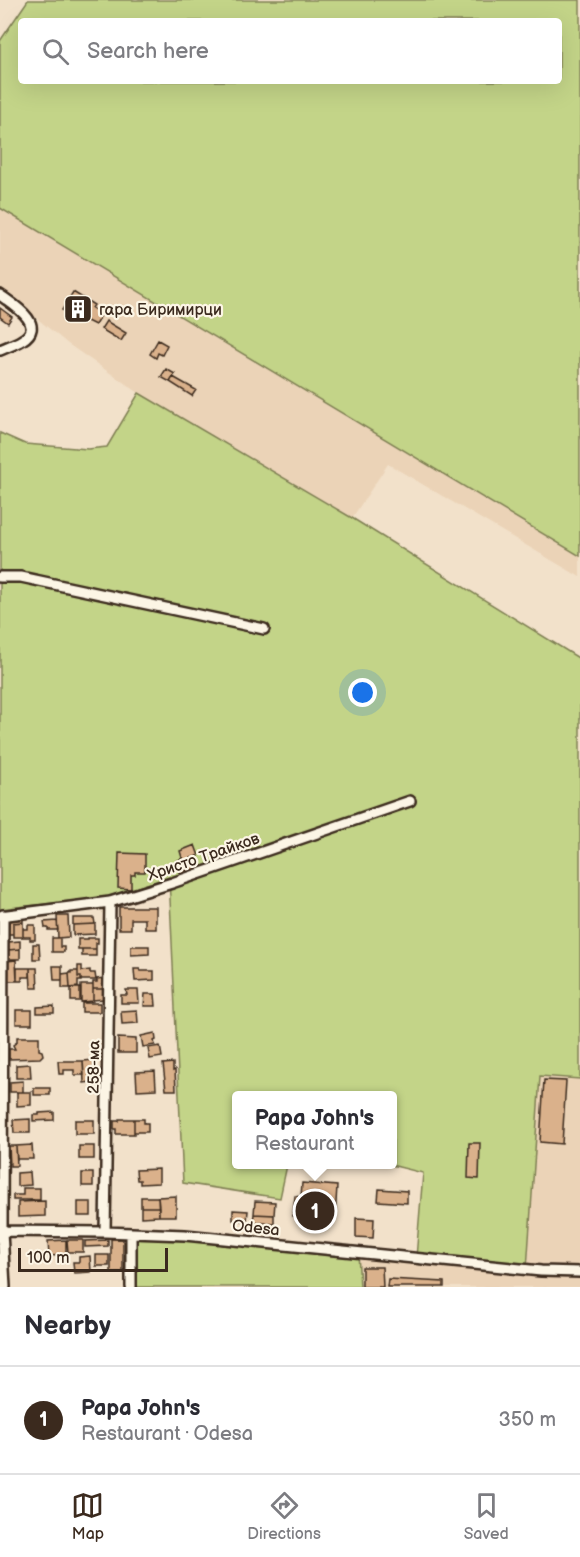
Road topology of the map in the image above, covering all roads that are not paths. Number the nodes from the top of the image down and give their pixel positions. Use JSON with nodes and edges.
{"nodes":[{"id":1,"x":0,"y":295,"type":"edge"},
{"id":2,"x":0,"y":350,"type":"edge"},
{"id":3,"x":0,"y":577,"type":"edge"},
{"id":4,"x":264,"y":629,"type":"dead end"},
{"id":5,"x":410,"y":801,"type":"dead end"},
{"id":6,"x":110,"y":902,"type":"junction"},
{"id":7,"x":2,"y":916,"type":"edge"},
{"id":8,"x":1,"y":1231,"type":"edge"},
{"id":9,"x":105,"y":1232,"type":"junction"},
{"id":10,"x":130,"y":1233,"type":"junction"},
{"id":11,"x":580,"y":1272,"type":"edge"},
{"id":12,"x":5,"y":1287,"type":"edge"},
{"id":13,"x":131,"y":1287,"type":"edge"}],
"edges":[{"from":1,"to":2,"type":"street"},
{"from":3,"to":4,"type":"street"},
{"from":5,"to":6,"type":"street","name":"Христо Трайков"},
{"from":6,"to":7,"type":"street","name":"Христо Трайков"},
{"from":6,"to":9,"type":"street","name":"258-ма"},
{"from":7,"to":8,"type":"street"},
{"from":8,"to":9,"type":"street","name":"Odesa"},
{"from":8,"to":12,"type":"street"},
{"from":9,"to":10,"type":"street","name":"Odesa"},
{"from":10,"to":11,"type":"street","name":"Odesa"},
{"from":10,"to":13,"type":"street"}]}
